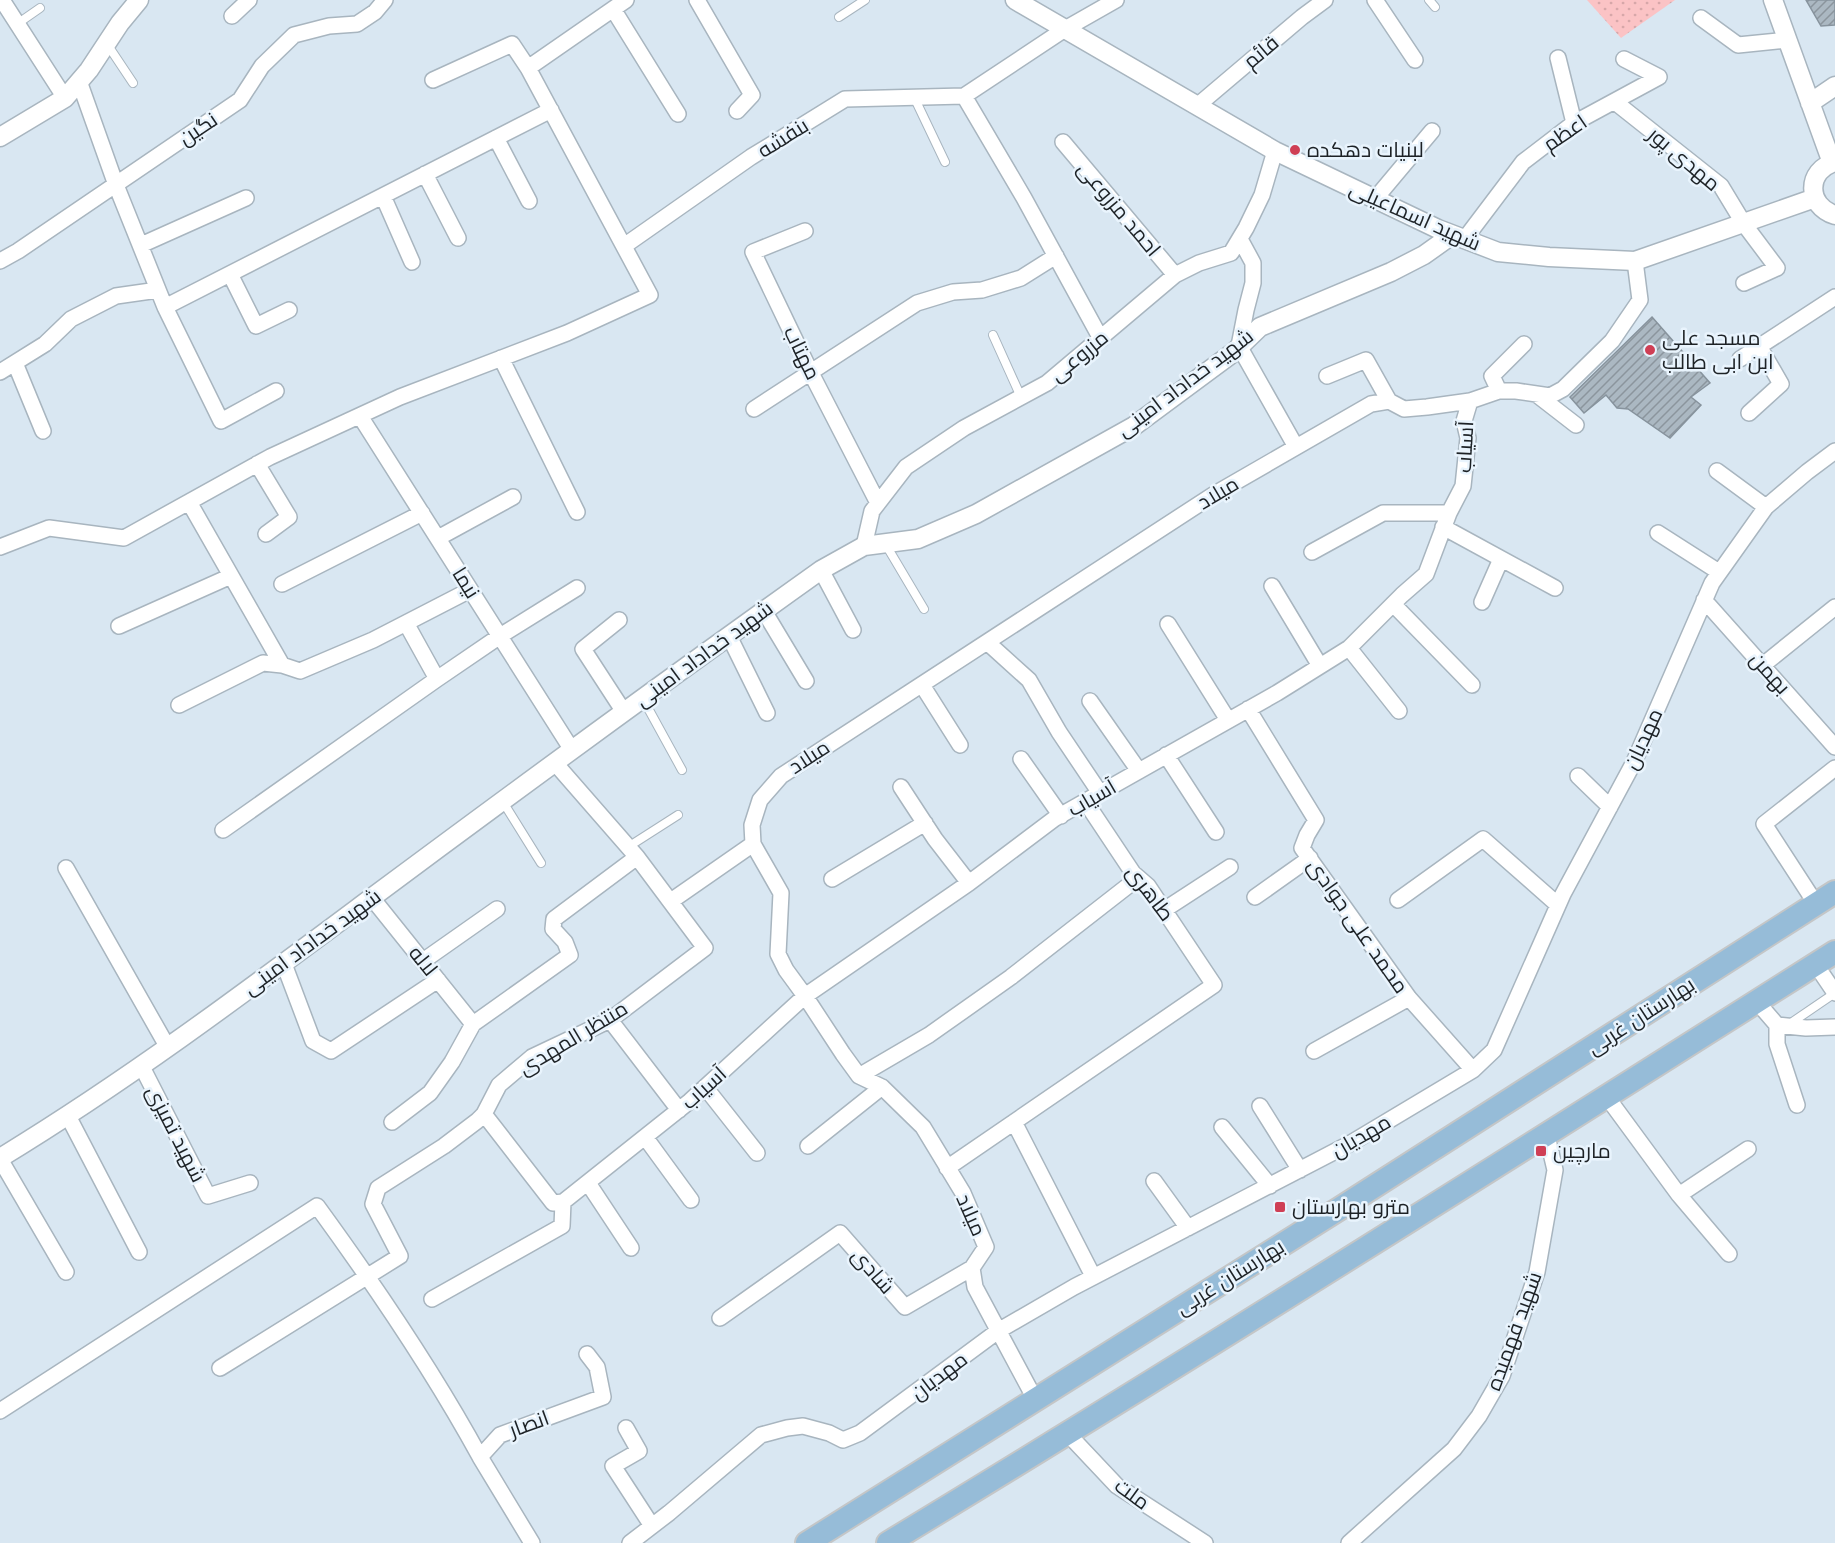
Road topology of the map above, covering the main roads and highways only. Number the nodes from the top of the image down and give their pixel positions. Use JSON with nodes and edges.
{"nodes":[{"id":1,"x":1835,"y":892,"type":"edge"},
{"id":2,"x":1835,"y":952,"type":"edge"},
{"id":3,"x":807,"y":1543,"type":"edge"},
{"id":4,"x":888,"y":1543,"type":"edge"}],
"edges":[{"from":1,"to":3,"type":"main road","name":"بهارستان غربی"},
{"from":2,"to":4,"type":"main road"}]}
